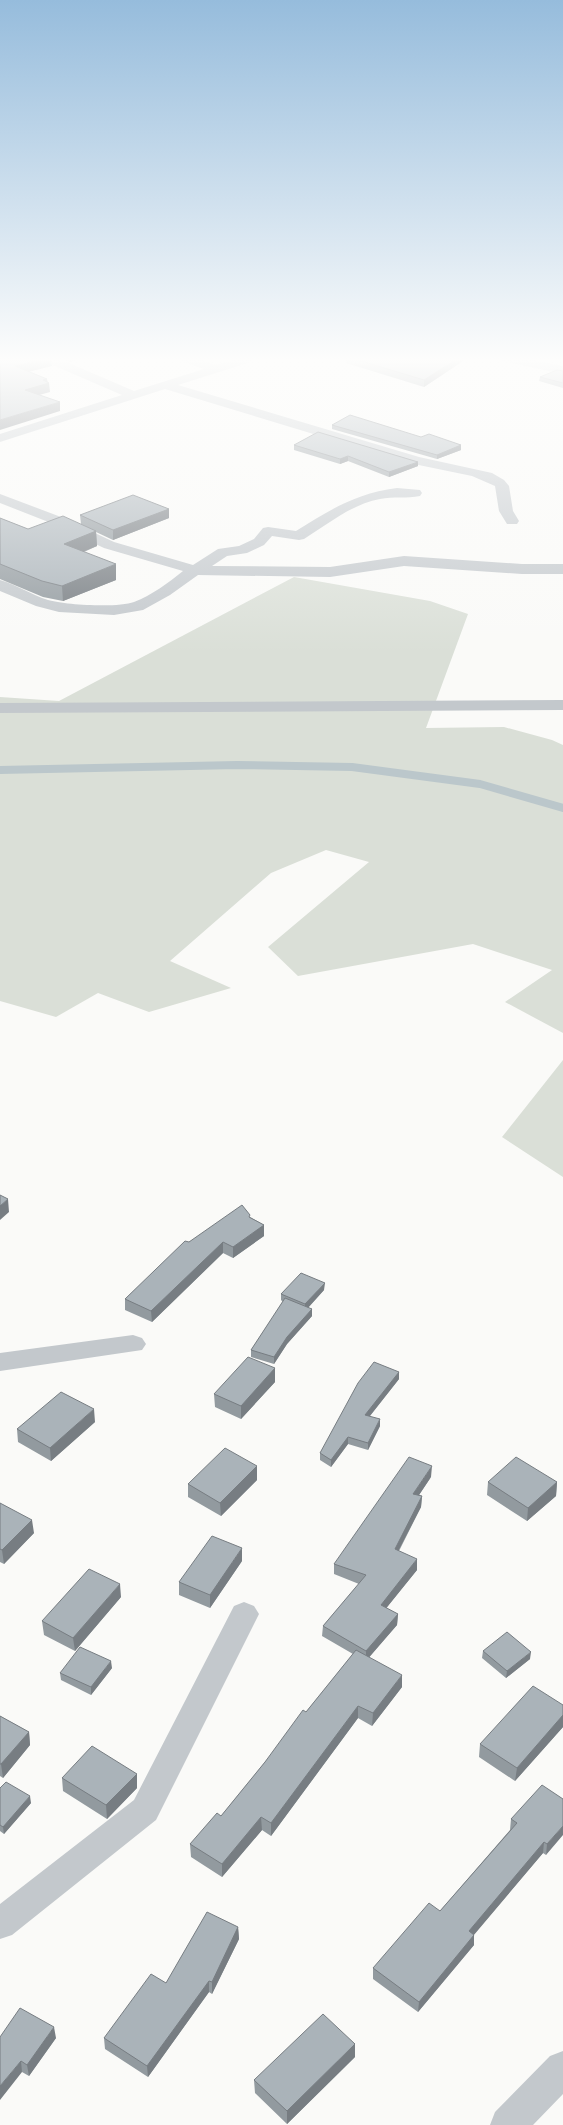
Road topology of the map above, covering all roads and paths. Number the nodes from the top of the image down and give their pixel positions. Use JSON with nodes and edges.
{"nodes":[{"id":1,"x":400,"y":456,"type":"edge"},
{"id":2,"x":415,"y":494,"type":"dead end"},
{"id":3,"x":0,"y":498,"type":"edge"},
{"id":4,"x":512,"y":521,"type":"dead end"},
{"id":5,"x":563,"y":569,"type":"edge"},
{"id":6,"x":195,"y":570,"type":"junction"},
{"id":7,"x":0,"y":585,"type":"edge"},
{"id":8,"x":563,"y":706,"type":"edge"},
{"id":9,"x":0,"y":708,"type":"edge"},
{"id":10,"x":133,"y":1344,"type":"dead end"},
{"id":11,"x":0,"y":1362,"type":"edge"},
{"id":12,"x":244,"y":1614,"type":"dead end"},
{"id":13,"x":0,"y":1924,"type":"edge"},
{"id":14,"x":563,"y":2068,"type":"edge"},
{"id":15,"x":508,"y":2125,"type":"edge"}],
"edges":[{"from":1,"to":4,"type":"street"},
{"from":2,"to":6,"type":"street"},
{"from":3,"to":6,"type":"street"},
{"from":5,"to":6,"type":"street"},
{"from":6,"to":7,"type":"street"},
{"from":8,"to":9,"type":"street"},
{"from":10,"to":11,"type":"street"},
{"from":12,"to":13,"type":"street"},
{"from":14,"to":15,"type":"street"}]}
